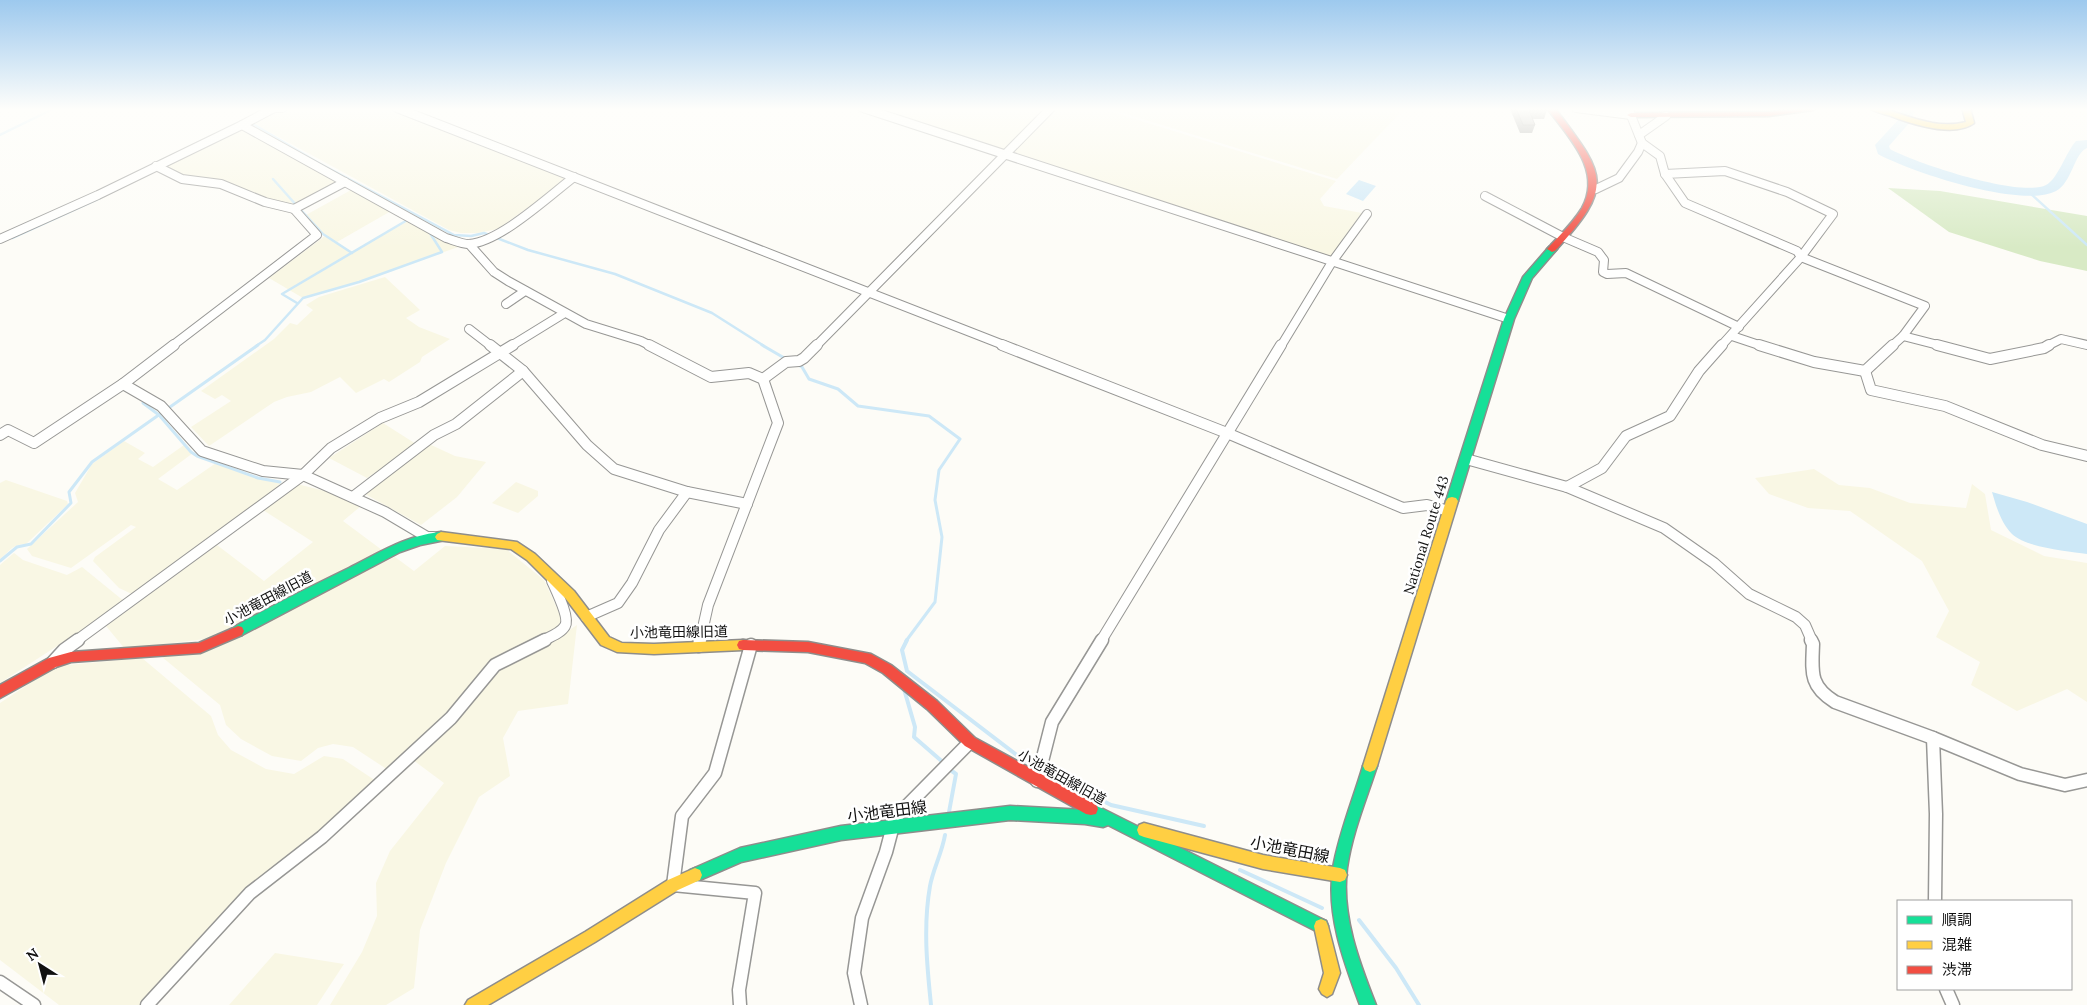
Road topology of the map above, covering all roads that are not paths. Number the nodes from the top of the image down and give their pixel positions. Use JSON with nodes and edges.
{"nodes":[{"id":1,"x":179,"y":155,"type":"edge"},
{"id":2,"x":297,"y":155,"type":"edge"},
{"id":3,"x":517,"y":155,"type":"edge"},
{"id":4,"x":1004,"y":155,"type":"edge"},
{"id":5,"x":1008,"y":155,"type":"edge"},
{"id":6,"x":1584,"y":155,"type":"edge"},
{"id":7,"x":1636,"y":155,"type":"edge"},
{"id":8,"x":1659,"y":155,"type":"edge"},
{"id":9,"x":156,"y":166,"type":"junction"},
{"id":10,"x":1665,"y":174,"type":"junction"},
{"id":11,"x":574,"y":177,"type":"junction"},
{"id":12,"x":345,"y":182,"type":"junction"},
{"id":13,"x":1596,"y":189,"type":"junction"},
{"id":14,"x":1485,"y":196,"type":"dead end"},
{"id":15,"x":294,"y":209,"type":"junction"},
{"id":16,"x":1366,"y":214,"type":"dead end"},
{"id":17,"x":1563,"y":237,"type":"junction"},
{"id":18,"x":0,"y":239,"type":"edge"},
{"id":19,"x":469,"y":244,"type":"junction"},
{"id":20,"x":1801,"y":257,"type":"junction"},
{"id":21,"x":1332,"y":262,"type":"junction"},
{"id":22,"x":524,"y":291,"type":"junction"},
{"id":23,"x":869,"y":292,"type":"junction"},
{"id":24,"x":506,"y":304,"type":"dead end"},
{"id":25,"x":563,"y":314,"type":"junction"},
{"id":26,"x":1509,"y":318,"type":"junction"},
{"id":27,"x":1739,"y":327,"type":"junction"},
{"id":28,"x":469,"y":329,"type":"dead end"},
{"id":29,"x":1732,"y":336,"type":"junction"},
{"id":30,"x":1903,"y":336,"type":"junction"},
{"id":31,"x":2087,"y":345,"type":"edge"},
{"id":32,"x":500,"y":353,"type":"junction"},
{"id":33,"x":523,"y":371,"type":"junction"},
{"id":34,"x":1865,"y":371,"type":"junction"},
{"id":35,"x":763,"y":379,"type":"junction"},
{"id":36,"x":123,"y":384,"type":"junction"},
{"id":37,"x":1227,"y":433,"type":"junction"},
{"id":38,"x":0,"y":435,"type":"edge"},
{"id":39,"x":2087,"y":456,"type":"edge"},
{"id":40,"x":1466,"y":459,"type":"junction"},
{"id":41,"x":303,"y":475,"type":"junction"},
{"id":42,"x":1567,"y":487,"type":"junction"},
{"id":43,"x":687,"y":492,"type":"junction"},
{"id":44,"x":353,"y":498,"type":"junction"},
{"id":45,"x":747,"y":504,"type":"junction"},
{"id":46,"x":1449,"y":511,"type":"junction"},
{"id":47,"x":439,"y":537,"type":"junction"},
{"id":48,"x":549,"y":574,"type":"junction"},
{"id":49,"x":586,"y":616,"type":"junction"},
{"id":50,"x":750,"y":645,"type":"junction"},
{"id":51,"x":699,"y":646,"type":"junction"},
{"id":52,"x":53,"y":662,"type":"junction"},
{"id":53,"x":0,"y":692,"type":"edge"},
{"id":54,"x":1934,"y":738,"type":"junction"},
{"id":55,"x":970,"y":742,"type":"junction"},
{"id":56,"x":1039,"y":772,"type":"junction"},
{"id":57,"x":2087,"y":780,"type":"edge"},
{"id":58,"x":1115,"y":822,"type":"junction"},
{"id":59,"x":893,"y":826,"type":"junction"},
{"id":60,"x":1340,"y":875,"type":"junction"},
{"id":61,"x":673,"y":885,"type":"junction"},
{"id":62,"x":1935,"y":900,"type":"edge"},
{"id":63,"x":0,"y":982,"type":"edge"},
{"id":64,"x":1327,"y":989,"type":"dead end"},
{"id":65,"x":1946,"y":990,"type":"edge"},
{"id":66,"x":34,"y":1005,"type":"edge"},
{"id":67,"x":147,"y":1005,"type":"edge"},
{"id":68,"x":472,"y":1005,"type":"edge"},
{"id":69,"x":740,"y":1005,"type":"edge"},
{"id":70,"x":861,"y":1005,"type":"edge"},
{"id":71,"x":1368,"y":1005,"type":"edge"},
{"id":72,"x":1953,"y":1005,"type":"edge"}],
"edges":[{"from":1,"to":9,"type":"street"},
{"from":2,"to":12,"type":"street"},
{"from":3,"to":11,"type":"street"},
{"from":4,"to":23,"type":"street"},
{"from":5,"to":21,"type":"street"},
{"from":6,"to":13,"type":"main road"},
{"from":7,"to":13,"type":"street"},
{"from":8,"to":10,"type":"street"},
{"from":9,"to":15,"type":"street"},
{"from":9,"to":18,"type":"street"},
{"from":10,"to":20,"type":"street"},
{"from":10,"to":20,"type":"street"},
{"from":11,"to":19,"type":"street"},
{"from":11,"to":23,"type":"street"},
{"from":12,"to":15,"type":"street"},
{"from":12,"to":19,"type":"street"},
{"from":13,"to":17,"type":"main road","name":"National Route 443"},
{"from":14,"to":17,"type":"street"},
{"from":15,"to":36,"type":"street"},
{"from":16,"to":21,"type":"street"},
{"from":17,"to":26,"type":"main road","name":"National Route 443"},
{"from":17,"to":27,"type":"street"},
{"from":19,"to":22,"type":"street"},
{"from":20,"to":27,"type":"street"},
{"from":20,"to":30,"type":"street"},
{"from":21,"to":26,"type":"street"},
{"from":21,"to":37,"type":"street"},
{"from":22,"to":24,"type":"street"},
{"from":22,"to":25,"type":"street"},
{"from":23,"to":35,"type":"street"},
{"from":23,"to":37,"type":"street"},
{"from":25,"to":32,"type":"street"},
{"from":25,"to":35,"type":"street"},
{"from":26,"to":40,"type":"main road","name":"National Route 443"},
{"from":27,"to":29,"type":"street"},
{"from":28,"to":32,"type":"street"},
{"from":29,"to":34,"type":"street"},
{"from":29,"to":42,"type":"street"},
{"from":30,"to":31,"type":"street"},
{"from":30,"to":34,"type":"street"},
{"from":32,"to":33,"type":"street"},
{"from":32,"to":41,"type":"street"},
{"from":33,"to":43,"type":"street"},
{"from":33,"to":44,"type":"street"},
{"from":34,"to":39,"type":"street"},
{"from":35,"to":45,"type":"street"},
{"from":36,"to":38,"type":"street"},
{"from":36,"to":41,"type":"street"},
{"from":37,"to":46,"type":"street"},
{"from":37,"to":56,"type":"street"},
{"from":40,"to":42,"type":"street"},
{"from":40,"to":46,"type":"main road","name":"National Route 443"},
{"from":41,"to":44,"type":"street"},
{"from":41,"to":52,"type":"street"},
{"from":42,"to":54,"type":"street"},
{"from":43,"to":45,"type":"street"},
{"from":43,"to":49,"type":"street"},
{"from":44,"to":47,"type":"street"},
{"from":45,"to":51,"type":"street"},
{"from":46,"to":60,"type":"main road","name":"National Route 443"},
{"from":47,"to":48,"type":"main road","name":"小池竜田線旧道"},
{"from":47,"to":52,"type":"main road","name":"小池竜田線旧道"},
{"from":48,"to":49,"type":"main road","name":"小池竜田線旧道"},
{"from":48,"to":67,"type":"street"},
{"from":49,"to":51,"type":"main road","name":"小池竜田線旧道"},
{"from":50,"to":51,"type":"main road","name":"小池竜田線旧道"},
{"from":50,"to":55,"type":"main road","name":"小池竜田線旧道"},
{"from":50,"to":61,"type":"street"},
{"from":52,"to":53,"type":"main road","name":"小池竜田線旧道"},
{"from":54,"to":57,"type":"street"},
{"from":54,"to":62,"type":"street"},
{"from":55,"to":56,"type":"main road","name":"小池竜田線旧道"},
{"from":55,"to":59,"type":"street"},
{"from":56,"to":58,"type":"main road","name":"小池竜田線旧道"},
{"from":58,"to":59,"type":"main road","name":"小池竜田線"},
{"from":58,"to":60,"type":"main road","name":"小池竜田線"},
{"from":58,"to":64,"type":"main road"},
{"from":59,"to":61,"type":"main road","name":"小池竜田線"},
{"from":59,"to":70,"type":"street"},
{"from":60,"to":71,"type":"main road","name":"National Route 443"},
{"from":61,"to":68,"type":"main road","name":"小池竜田線"},
{"from":61,"to":69,"type":"street"},
{"from":63,"to":66,"type":"street"},
{"from":65,"to":72,"type":"street"}]}
